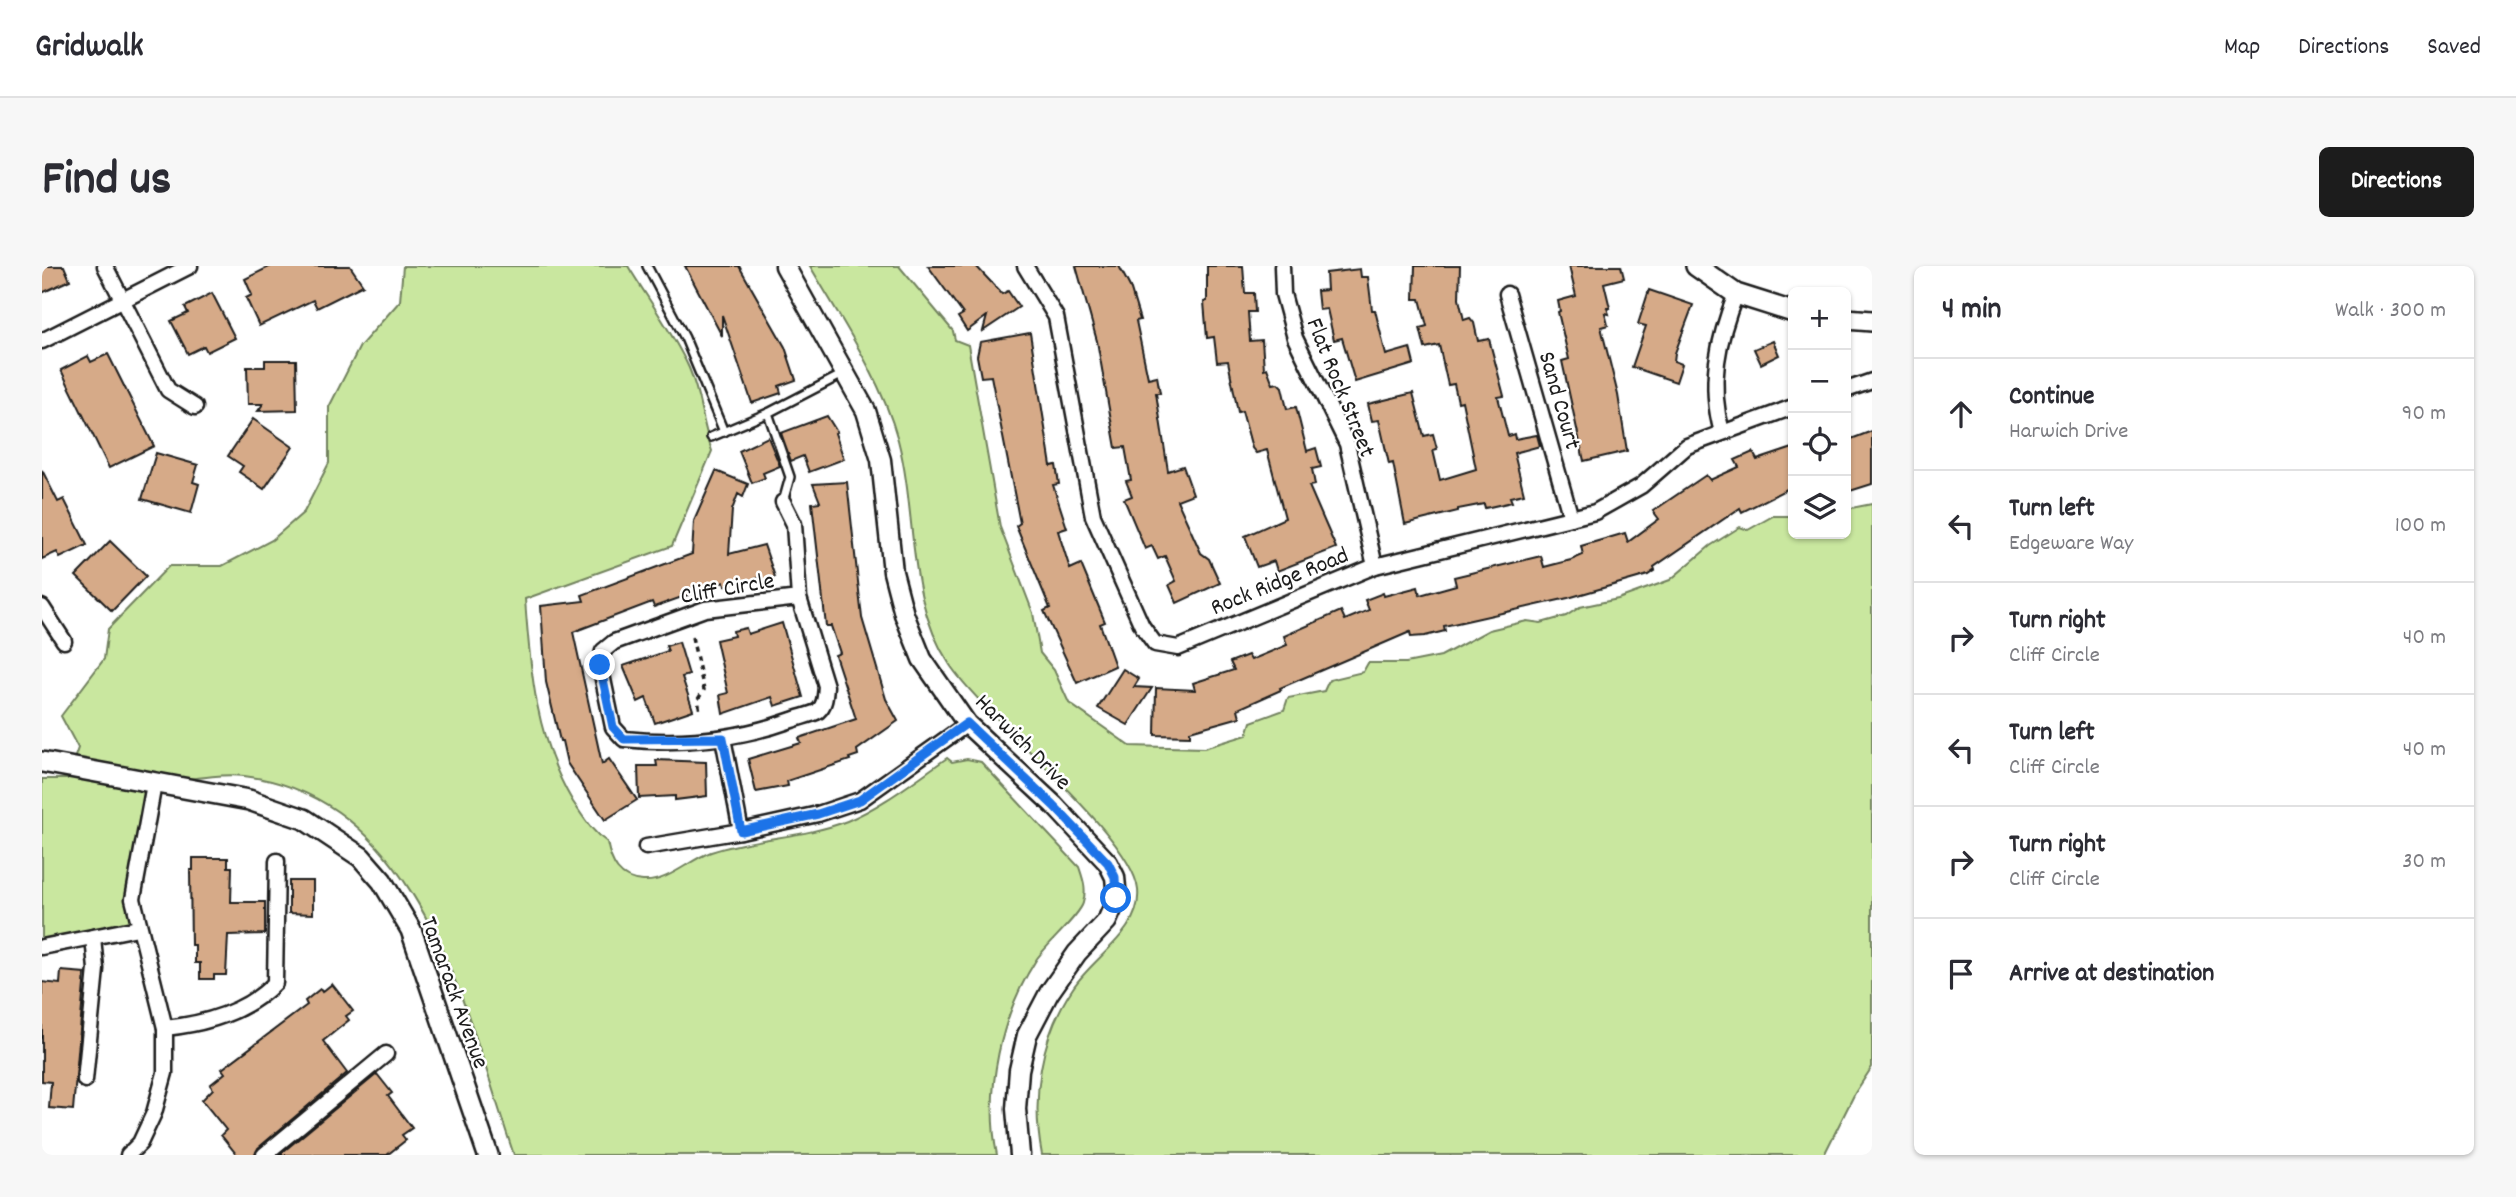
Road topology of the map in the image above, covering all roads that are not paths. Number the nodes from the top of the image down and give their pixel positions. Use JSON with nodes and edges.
{"nodes":[{"id":1,"x":105,"y":266,"type":"edge"},
{"id":2,"x":190,"y":266,"type":"edge"},
{"id":3,"x":647,"y":266,"type":"edge"},
{"id":4,"x":785,"y":266,"type":"edge"},
{"id":5,"x":1025,"y":266,"type":"edge"},
{"id":6,"x":1282,"y":266,"type":"edge"},
{"id":7,"x":1696,"y":266,"type":"edge"},
{"id":8,"x":1507,"y":294,"type":"dead end"},
{"id":9,"x":1736,"y":294,"type":"junction"},
{"id":10,"x":122,"y":300,"type":"junction"},
{"id":11,"x":1788,"y":310,"type":"edge"},
{"id":12,"x":1851,"y":319,"type":"edge"},
{"id":13,"x":1872,"y":321,"type":"edge"},
{"id":14,"x":42,"y":341,"type":"edge"},
{"id":15,"x":845,"y":373,"type":"junction"},
{"id":16,"x":1872,"y":381,"type":"edge"},
{"id":17,"x":1851,"y":388,"type":"edge"},
{"id":18,"x":195,"y":407,"type":"dead end"},
{"id":19,"x":1788,"y":409,"type":"edge"},
{"id":20,"x":768,"y":413,"type":"junction"},
{"id":21,"x":724,"y":432,"type":"junction"},
{"id":22,"x":1722,"y":432,"type":"junction"},
{"id":23,"x":712,"y":437,"type":"dead end"},
{"id":24,"x":783,"y":502,"type":"joint"},
{"id":25,"x":1571,"y":518,"type":"junction"},
{"id":26,"x":1375,"y":566,"type":"junction"},
{"id":27,"x":799,"y":598,"type":"junction"},
{"id":28,"x":42,"y":607,"type":"edge"},
{"id":29,"x":64,"y":641,"type":"dead end"},
{"id":30,"x":967,"y":723,"type":"junction"},
{"id":31,"x":723,"y":738,"type":"junction"},
{"id":32,"x":42,"y":762,"type":"edge"},
{"id":33,"x":154,"y":784,"type":"junction"},
{"id":34,"x":741,"y":831,"type":"junction"},
{"id":35,"x":646,"y":847,"type":"dead end"},
{"id":36,"x":277,"y":861,"type":"dead end"},
{"id":37,"x":138,"y":928,"type":"junction"},
{"id":38,"x":93,"y":937,"type":"junction"},
{"id":39,"x":42,"y":947,"type":"edge"},
{"id":40,"x":165,"y":1028,"type":"junction"},
{"id":41,"x":386,"y":1054,"type":"dead end"},
{"id":42,"x":85,"y":1080,"type":"dead end"},
{"id":43,"x":128,"y":1155,"type":"edge"},
{"id":44,"x":264,"y":1155,"type":"edge"},
{"id":45,"x":488,"y":1155,"type":"edge"},
{"id":46,"x":1020,"y":1155,"type":"edge"}],
"edges":[{"from":1,"to":10,"type":"street"},
{"from":2,"to":10,"type":"street"},
{"from":3,"to":21,"type":"lane"},
{"from":4,"to":15,"type":"street","name":"Harwich Drive"},
{"from":5,"to":26,"type":"street","name":"Rock Ridge Road"},
{"from":6,"to":26,"type":"street","name":"Flat Rock Street"},
{"from":7,"to":9,"type":"main road"},
{"from":8,"to":25,"type":"street","name":"Sand Court"},
{"from":9,"to":11,"type":"main road"},
{"from":9,"to":22,"type":"street"},
{"from":10,"to":14,"type":"street"},
{"from":10,"to":18,"type":"street"},
{"from":12,"to":13,"type":"main road"},
{"from":15,"to":20,"type":"lane"},
{"from":15,"to":30,"type":"street","name":"Harwich Drive"},
{"from":16,"to":17,"type":"street"},
{"from":19,"to":22,"type":"street","name":"Rock Ridge Road"},
{"from":20,"to":21,"type":"lane"},
{"from":20,"to":24,"type":"lane"},
{"from":21,"to":23,"type":"lane"},
{"from":22,"to":25,"type":"street","name":"Rock Ridge Road"},
{"from":24,"to":27,"type":"street"},
{"from":25,"to":26,"type":"street","name":"Rock Ridge Road"},
{"from":27,"to":31,"type":"street","name":"Cliff Circle"},
{"from":27,"to":31,"type":"street","name":"Cliff Circle"},
{"from":28,"to":29,"type":"street"},
{"from":30,"to":34,"type":"street"},
{"from":30,"to":46,"type":"street","name":"Harwich Drive"},
{"from":31,"to":34,"type":"street"},
{"from":32,"to":33,"type":"main road","name":"Tamarack Avenue"},
{"from":33,"to":37,"type":"street"},
{"from":33,"to":45,"type":"main road","name":"Tamarack Avenue"},
{"from":34,"to":35,"type":"street"},
{"from":36,"to":40,"type":"street"},
{"from":37,"to":38,"type":"street"},
{"from":37,"to":40,"type":"street"},
{"from":38,"to":39,"type":"street"},
{"from":38,"to":42,"type":"street"},
{"from":40,"to":43,"type":"street"},
{"from":41,"to":44,"type":"street"}]}
